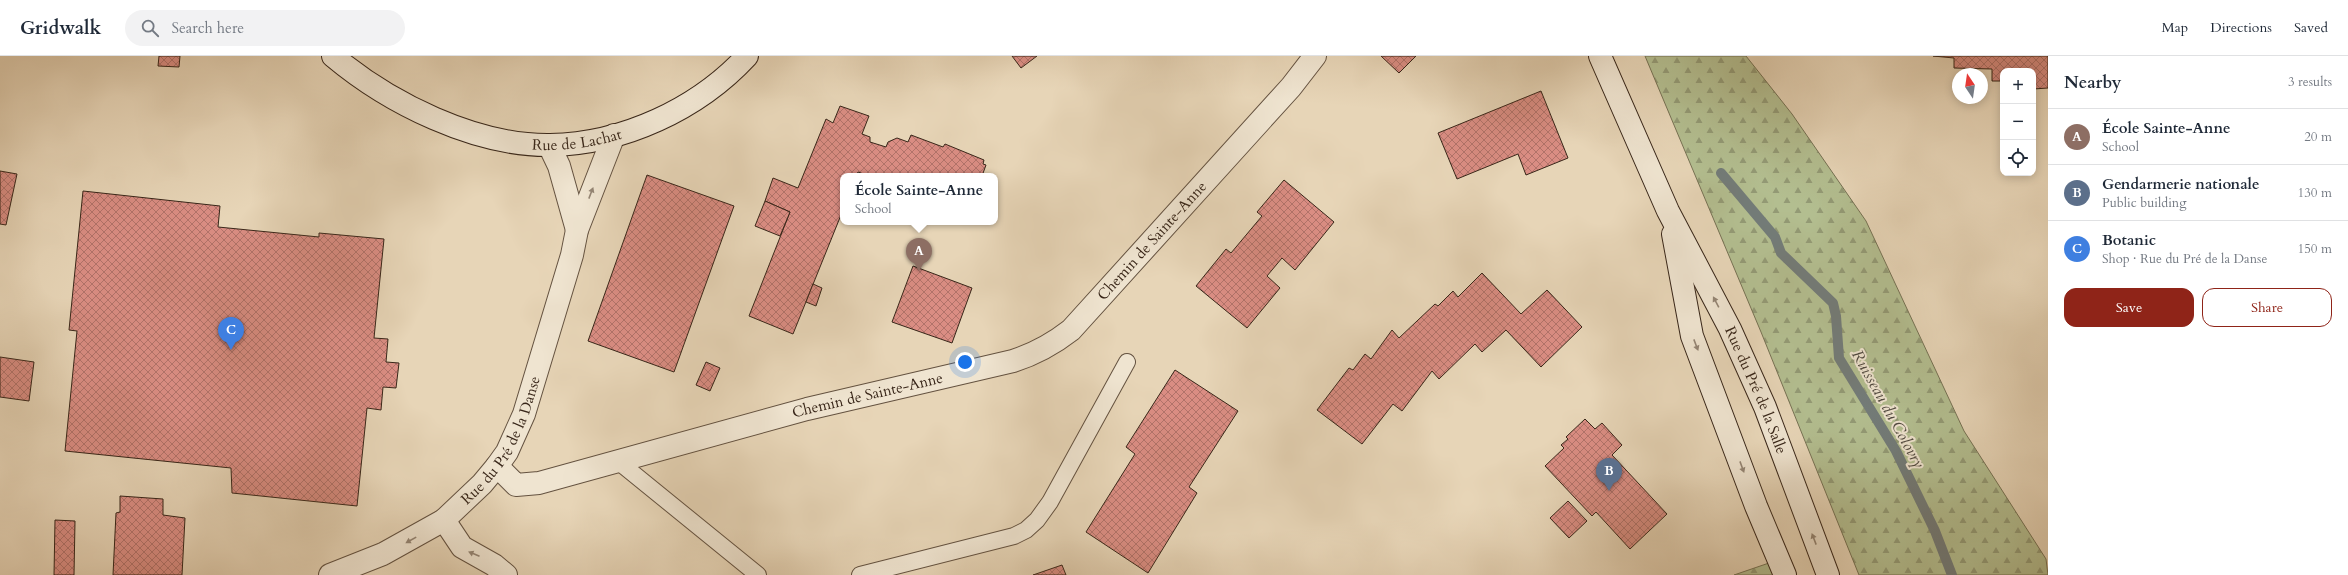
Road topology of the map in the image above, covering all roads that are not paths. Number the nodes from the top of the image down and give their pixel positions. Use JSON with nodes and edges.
{"nodes":[{"id":1,"x":333,"y":56,"type":"edge"},
{"id":2,"x":358,"y":56,"type":"edge"},
{"id":3,"x":747,"y":56,"type":"edge"},
{"id":4,"x":1315,"y":56,"type":"edge"},
{"id":5,"x":1600,"y":56,"type":"edge"},
{"id":6,"x":392,"y":97,"type":"junction"},
{"id":7,"x":614,"y":135,"type":"junction"},
{"id":8,"x":549,"y":145,"type":"junction"},
{"id":9,"x":1668,"y":211,"type":"junction"},
{"id":10,"x":577,"y":230,"type":"junction"},
{"id":11,"x":1127,"y":362,"type":"dead end"},
{"id":12,"x":619,"y":462,"type":"junction"},
{"id":13,"x":497,"y":466,"type":"junction"},
{"id":14,"x":444,"y":520,"type":"junction"},
{"id":15,"x":330,"y":575,"type":"edge"},
{"id":16,"x":506,"y":575,"type":"edge"},
{"id":17,"x":758,"y":575,"type":"edge"},
{"id":18,"x":860,"y":575,"type":"edge"},
{"id":19,"x":1785,"y":575,"type":"edge"},
{"id":20,"x":1828,"y":575,"type":"edge"}],
"edges":[{"from":1,"to":6,"type":"street","name":"Rue de Lachat"},
{"from":2,"to":6,"type":"street","name":"Rue de Lachat"},
{"from":3,"to":7,"type":"street","name":"Rue de Lachat"},
{"from":4,"to":12,"type":"street","name":"Chemin de Sainte-Anne"},
{"from":5,"to":9,"type":"street","name":"Rue du Pré de la Salle"},
{"from":6,"to":8,"type":"street","name":"Rue de Lachat"},
{"from":7,"to":8,"type":"street","name":"Rue de Lachat"},
{"from":10,"to":7,"type":"street","name":"Rue du Pré de la Danse","one_way":true},
{"from":8,"to":10,"type":"street","name":"Rue du Pré de la Danse"},
{"from":9,"to":19,"type":"street","name":"Rue du Pré de la Salle","one_way":true},
{"from":20,"to":9,"type":"street","name":"Rue du Pré de la Salle","one_way":true},
{"from":10,"to":13,"type":"street","name":"Rue du Pré de la Danse"},
{"from":11,"to":18,"type":"lane"},
{"from":12,"to":13,"type":"street","name":"Chemin de Sainte-Anne"},
{"from":12,"to":17,"type":"lane"},
{"from":13,"to":14,"type":"street","name":"Rue du Pré de la Danse"},
{"from":14,"to":15,"type":"street","name":"Rue du Pré de la Danse","one_way":true},
{"from":16,"to":14,"type":"street","one_way":true}]}
